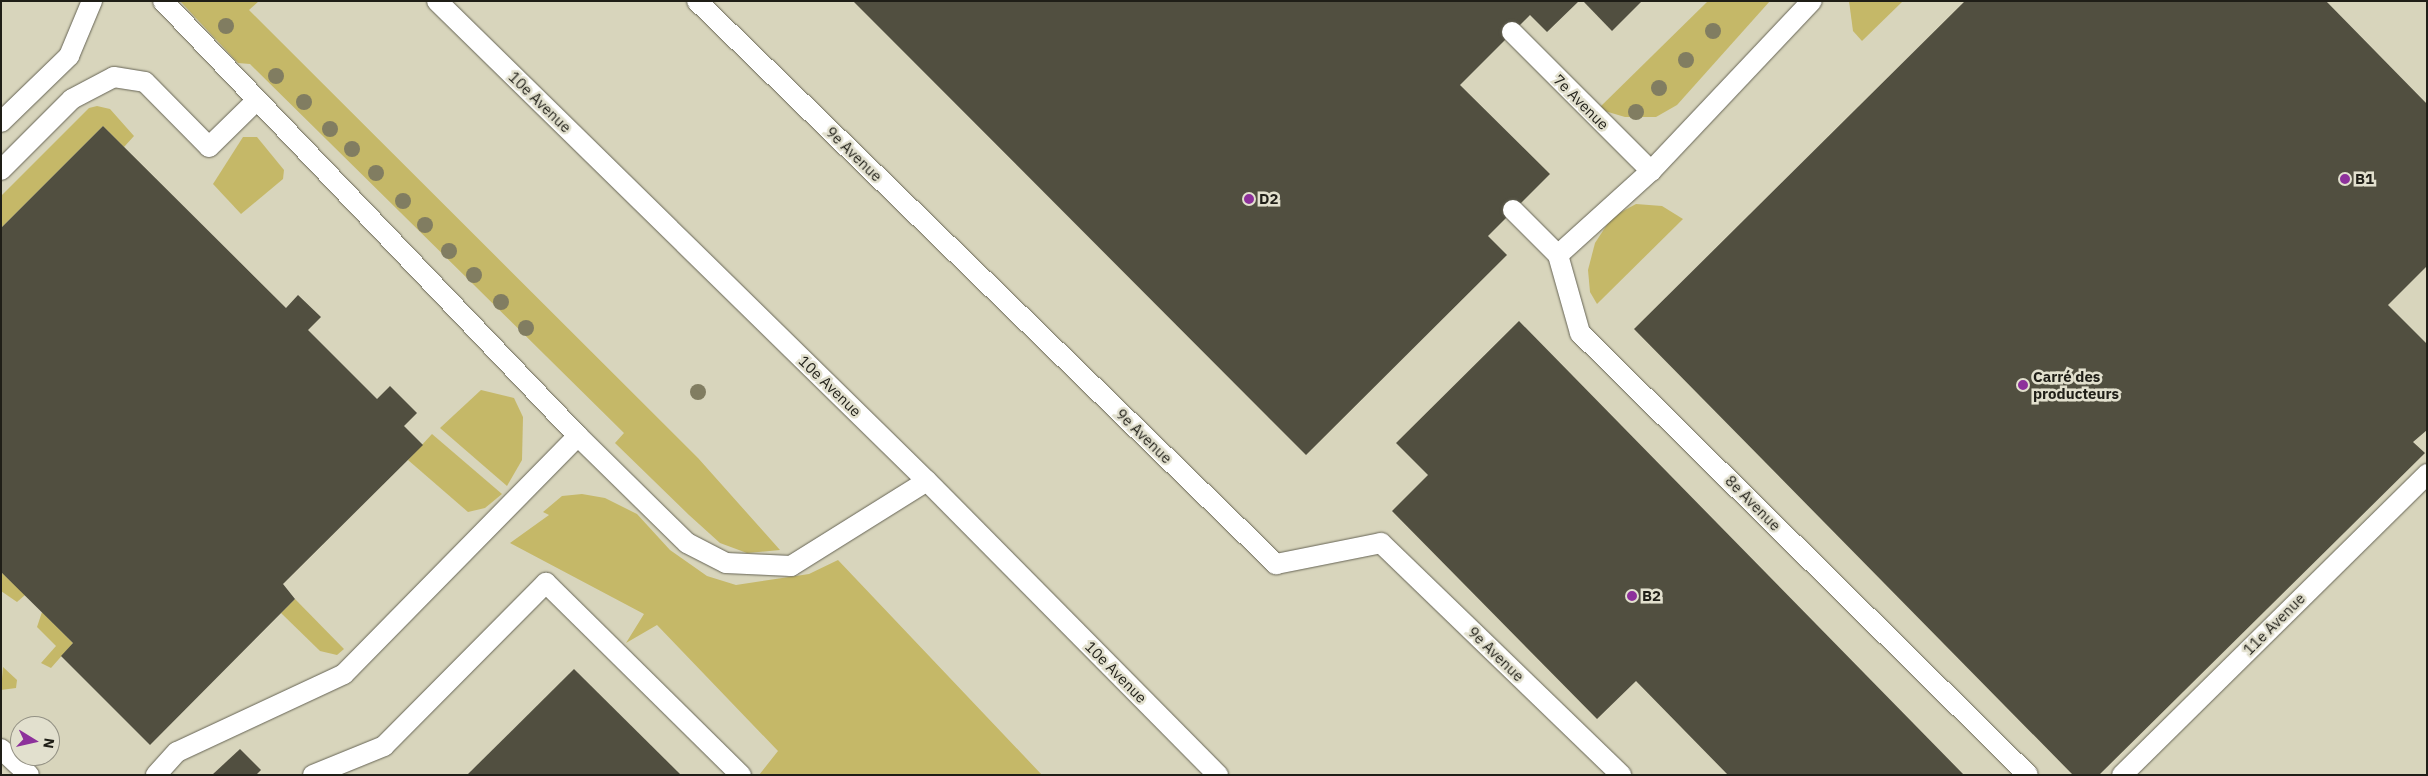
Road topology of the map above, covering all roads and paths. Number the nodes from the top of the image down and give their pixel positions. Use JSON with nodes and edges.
{"nodes":[{"id":1,"x":92,"y":1,"type":"edge"},
{"id":2,"x":163,"y":1,"type":"edge"},
{"id":3,"x":437,"y":1,"type":"edge"},
{"id":4,"x":697,"y":1,"type":"edge"},
{"id":5,"x":1812,"y":1,"type":"edge"},
{"id":6,"x":1512,"y":32,"type":"dead end"},
{"id":7,"x":257,"y":100,"type":"junction"},
{"id":8,"x":1,"y":122,"type":"edge"},
{"id":9,"x":1,"y":170,"type":"edge"},
{"id":10,"x":1651,"y":171,"type":"junction"},
{"id":11,"x":1513,"y":210,"type":"dead end"},
{"id":12,"x":1558,"y":255,"type":"junction"},
{"id":13,"x":578,"y":436,"type":"junction"},
{"id":14,"x":2427,"y":474,"type":"edge"},
{"id":15,"x":927,"y":481,"type":"junction"},
{"id":16,"x":1,"y":749,"type":"edge"},
{"id":17,"x":29,"y":775,"type":"edge"},
{"id":18,"x":156,"y":775,"type":"edge"},
{"id":19,"x":313,"y":775,"type":"edge"},
{"id":20,"x":741,"y":775,"type":"edge"},
{"id":21,"x":1218,"y":775,"type":"edge"},
{"id":22,"x":1621,"y":775,"type":"edge"},
{"id":23,"x":2028,"y":775,"type":"edge"},
{"id":24,"x":2122,"y":775,"type":"edge"}],
"edges":[{"from":1,"to":8,"type":"lane"},
{"from":2,"to":7,"type":"lane"},
{"from":3,"to":15,"type":"lane","name":"10e Avenue"},
{"from":4,"to":22,"type":"lane","name":"9e Avenue"},
{"from":5,"to":10,"type":"lane"},
{"from":6,"to":10,"type":"lane","name":"7e Avenue"},
{"from":7,"to":9,"type":"lane"},
{"from":7,"to":13,"type":"lane"},
{"from":10,"to":12,"type":"lane"},
{"from":11,"to":12,"type":"lane","name":"8e Avenue"},
{"from":12,"to":23,"type":"lane","name":"8e Avenue"},
{"from":13,"to":15,"type":"lane"},
{"from":13,"to":18,"type":"lane"},
{"from":14,"to":24,"type":"lane","name":"11e Avenue"},
{"from":15,"to":21,"type":"lane","name":"10e Avenue"},
{"from":16,"to":17,"type":"lane"},
{"from":19,"to":20,"type":"lane"}]}
